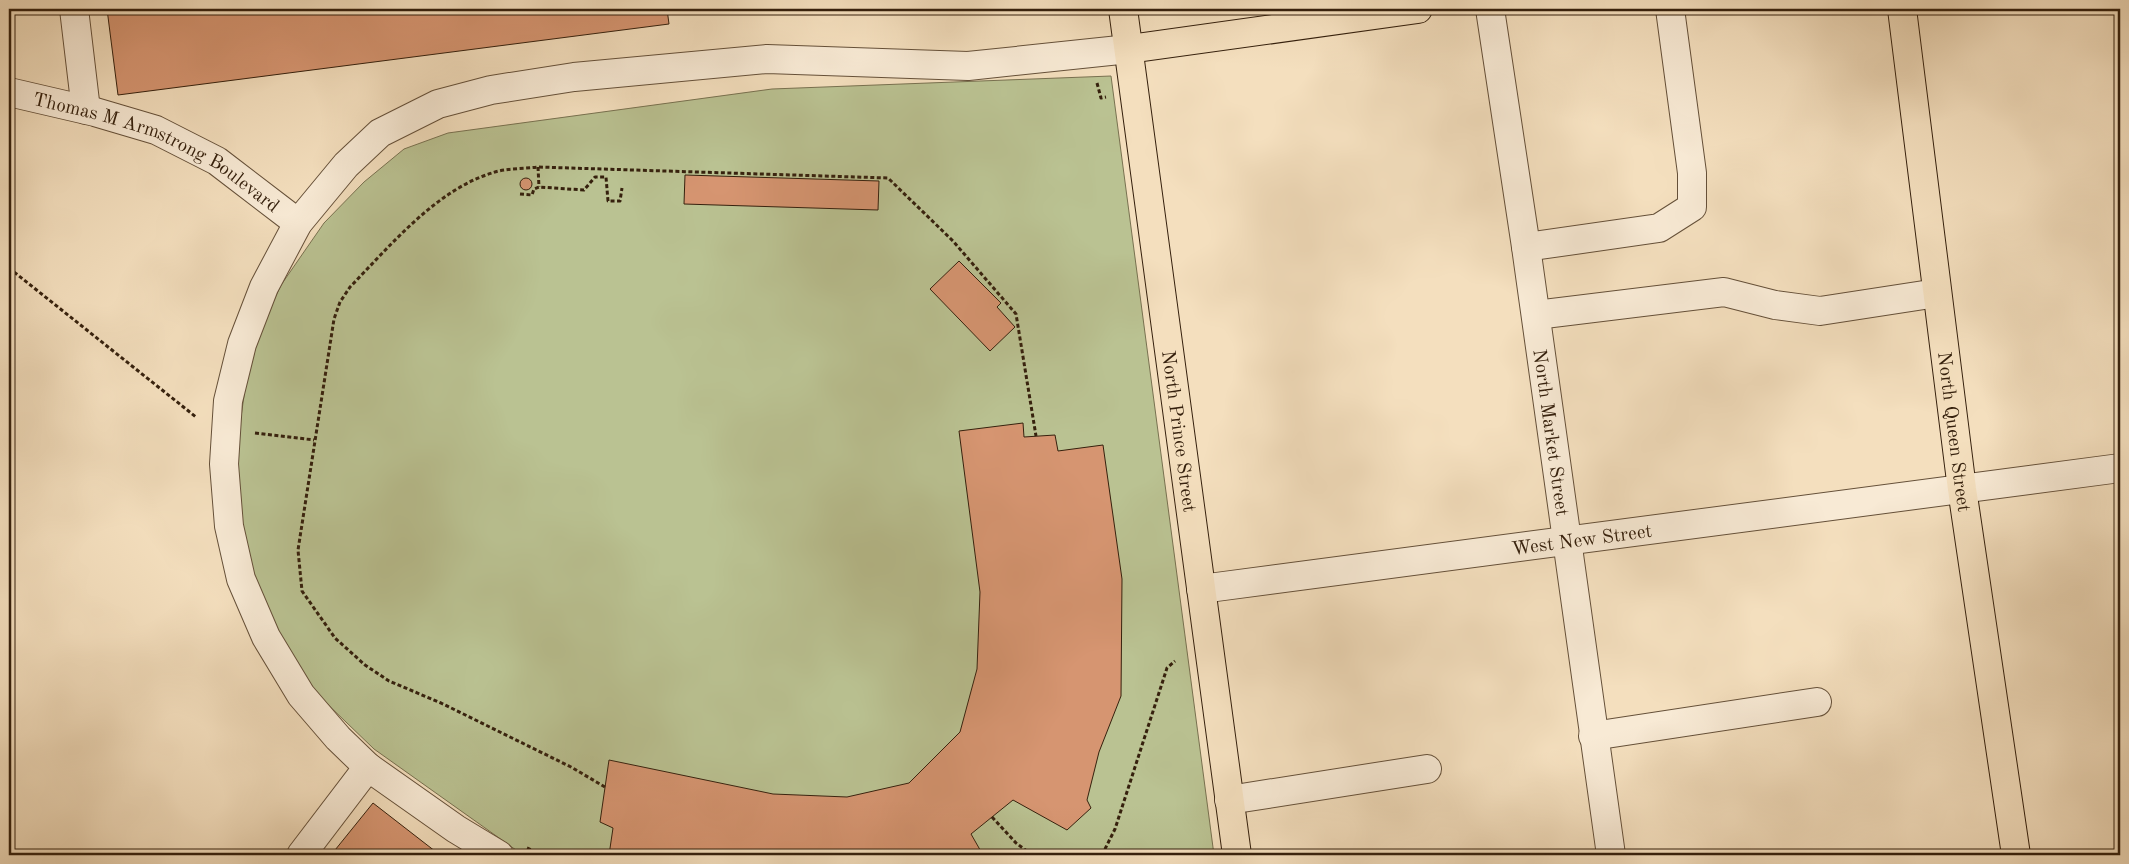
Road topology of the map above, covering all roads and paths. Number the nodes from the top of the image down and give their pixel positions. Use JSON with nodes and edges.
{"nodes":[{"id":1,"x":74,"y":9,"type":"edge"},
{"id":2,"x":1123,"y":9,"type":"edge"},
{"id":3,"x":1418,"y":9,"type":"edge"},
{"id":4,"x":1490,"y":9,"type":"edge"},
{"id":5,"x":1670,"y":9,"type":"edge"},
{"id":6,"x":1902,"y":9,"type":"edge"},
{"id":7,"x":1129,"y":49,"type":"junction"},
{"id":8,"x":1088,"y":83,"type":"dead end"},
{"id":9,"x":9,"y":92,"type":"edge"},
{"id":10,"x":1135,"y":95,"type":"junction"},
{"id":11,"x":86,"y":110,"type":"junction"},
{"id":12,"x":538,"y":167,"type":"junction"},
{"id":13,"x":539,"y":187,"type":"junction"},
{"id":14,"x":622,"y":188,"type":"dead end"},
{"id":15,"x":520,"y":194,"type":"dead end"},
{"id":16,"x":298,"y":223,"type":"junction"},
{"id":17,"x":1526,"y":247,"type":"junction"},
{"id":18,"x":9,"y":268,"type":"edge"},
{"id":19,"x":1937,"y":294,"type":"junction"},
{"id":20,"x":1536,"y":315,"type":"junction"},
{"id":21,"x":253,"y":433,"type":"dead end"},
{"id":22,"x":1036,"y":436,"type":"dead end"},
{"id":23,"x":225,"y":440,"type":"junction"},
{"id":24,"x":314,"y":440,"type":"junction"},
{"id":25,"x":2120,"y":468,"type":"edge"},
{"id":26,"x":1962,"y":489,"type":"junction"},
{"id":27,"x":1566,"y":542,"type":"junction"},
{"id":28,"x":1201,"y":589,"type":"junction"},
{"id":29,"x":1175,"y":661,"type":"dead end"},
{"id":30,"x":1817,"y":702,"type":"dead end"},
{"id":31,"x":1593,"y":736,"type":"junction"},
{"id":32,"x":368,"y":767,"type":"junction"},
{"id":33,"x":1427,"y":769,"type":"dead end"},
{"id":34,"x":605,"y":786,"type":"dead end"},
{"id":35,"x":1230,"y":800,"type":"junction"},
{"id":36,"x":992,"y":817,"type":"dead end"},
{"id":37,"x":524,"y":846,"type":"dead end"},
{"id":38,"x":301,"y":855,"type":"edge"},
{"id":39,"x":499,"y":855,"type":"edge"},
{"id":40,"x":544,"y":855,"type":"edge"},
{"id":41,"x":1032,"y":855,"type":"edge"},
{"id":42,"x":1102,"y":855,"type":"edge"},
{"id":43,"x":1237,"y":855,"type":"edge"},
{"id":44,"x":1611,"y":855,"type":"edge"},
{"id":45,"x":2016,"y":855,"type":"edge"}],
"edges":[{"from":1,"to":11,"type":"street"},
{"from":2,"to":7,"type":"main road","name":"North Prince Street"},
{"from":3,"to":7,"type":"main road"},
{"from":4,"to":17,"type":"street","name":"North Market Street"},
{"from":5,"to":17,"type":"street"},
{"from":6,"to":19,"type":"main road","name":"North Queen Street"},
{"from":7,"to":10,"type":"main road","name":"North Prince Street"},
{"from":7,"to":16,"type":"street"},
{"from":8,"to":10,"type":"path"},
{"from":9,"to":11,"type":"street","name":"Thomas M Armstrong Boulevard"},
{"from":10,"to":28,"type":"main road","name":"North Prince Street"},
{"from":11,"to":16,"type":"street","name":"Thomas M Armstrong Boulevard"},
{"from":12,"to":13,"type":"path"},
{"from":12,"to":22,"type":"path"},
{"from":12,"to":24,"type":"path"},
{"from":13,"to":14,"type":"path"},
{"from":13,"to":15,"type":"path"},
{"from":16,"to":23,"type":"street"},
{"from":17,"to":20,"type":"street","name":"North Market Street"},
{"from":18,"to":23,"type":"path"},
{"from":19,"to":20,"type":"street"},
{"from":19,"to":26,"type":"main road","name":"North Queen Street"},
{"from":20,"to":27,"type":"street","name":"North Market Street"},
{"from":21,"to":24,"type":"path"},
{"from":23,"to":32,"type":"street"},
{"from":24,"to":34,"type":"path"},
{"from":25,"to":26,"type":"street","name":"West New Street"},
{"from":26,"to":27,"type":"street","name":"West New Street"},
{"from":26,"to":45,"type":"main road","name":"North Queen Street"},
{"from":27,"to":28,"type":"street","name":"West New Street"},
{"from":27,"to":31,"type":"street","name":"North Market Street"},
{"from":28,"to":35,"type":"main road","name":"North Prince Street"},
{"from":29,"to":42,"type":"path"},
{"from":30,"to":31,"type":"street"},
{"from":31,"to":44,"type":"street","name":"North Market Street"},
{"from":32,"to":38,"type":"street"},
{"from":32,"to":39,"type":"street"},
{"from":33,"to":35,"type":"street"},
{"from":35,"to":43,"type":"main road","name":"North Prince Street"},
{"from":36,"to":41,"type":"path"},
{"from":37,"to":40,"type":"path"}]}
